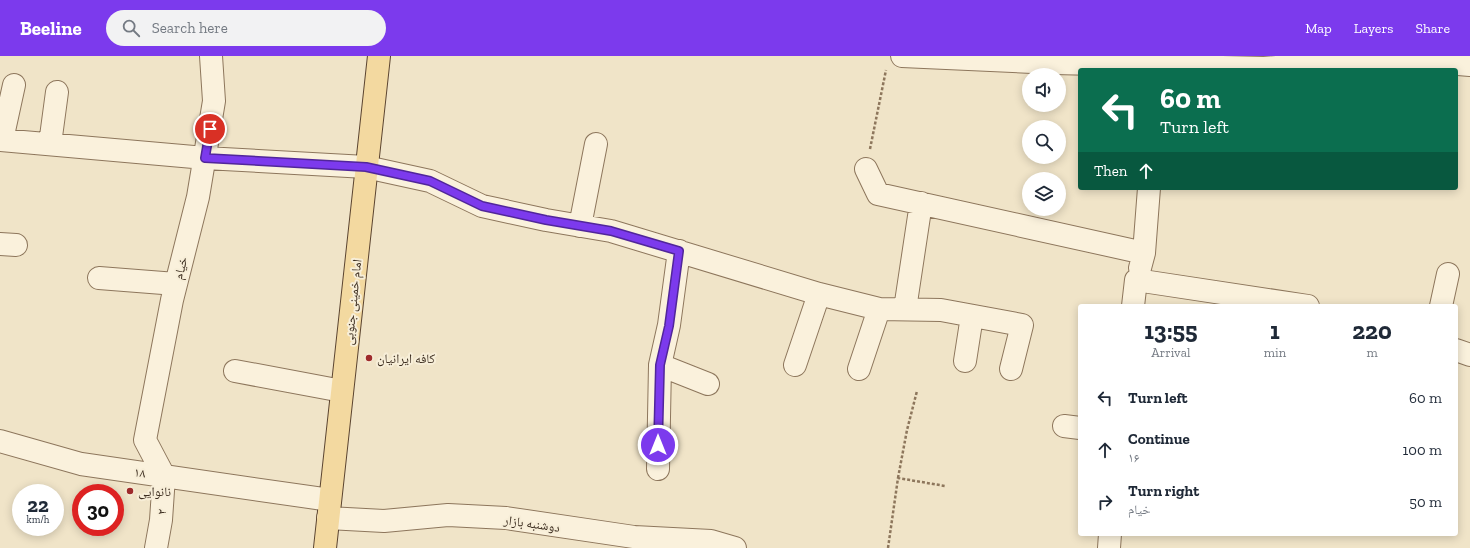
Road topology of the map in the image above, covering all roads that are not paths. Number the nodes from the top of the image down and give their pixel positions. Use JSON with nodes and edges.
{"nodes":[{"id":1,"x":211,"y":56,"type":"edge"},
{"id":2,"x":379,"y":56,"type":"edge"},
{"id":3,"x":911,"y":56,"type":"edge"},
{"id":4,"x":1370,"y":58,"type":"edge"},
{"id":5,"x":895,"y":60,"type":"edge"},
{"id":6,"x":1470,"y":65,"type":"edge"},
{"id":7,"x":1158,"y":68,"type":"edge"},
{"id":8,"x":1205,"y":68,"type":"edge"},
{"id":9,"x":14,"y":85,"type":"dead end"},
{"id":10,"x":57,"y":92,"type":"dead end"},
{"id":11,"x":1,"y":140,"type":"edge"},
{"id":12,"x":50,"y":144,"type":"junction"},
{"id":13,"x":596,"y":144,"type":"dead end"},
{"id":14,"x":205,"y":158,"type":"junction"},
{"id":15,"x":366,"y":167,"type":"junction"},
{"id":16,"x":866,"y":169,"type":"road end"},
{"id":17,"x":1149,"y":190,"type":"edge"},
{"id":18,"x":921,"y":203,"type":"junction"},
{"id":19,"x":580,"y":226,"type":"junction"},
{"id":20,"x":679,"y":251,"type":"junction"},
{"id":21,"x":1144,"y":254,"type":"junction"},
{"id":22,"x":1448,"y":274,"type":"dead end"},
{"id":23,"x":99,"y":278,"type":"dead end"},
{"id":24,"x":1136,"y":280,"type":"junction"},
{"id":25,"x":176,"y":284,"type":"junction"},
{"id":26,"x":819,"y":294,"type":"junction"},
{"id":27,"x":1267,"y":303,"type":"edge"},
{"id":28,"x":1134,"y":304,"type":"edge"},
{"id":29,"x":1281,"y":304,"type":"edge"},
{"id":30,"x":1441,"y":304,"type":"edge"},
{"id":31,"x":879,"y":309,"type":"junction"},
{"id":32,"x":905,"y":309,"type":"junction"},
{"id":33,"x":972,"y":316,"type":"junction"},
{"id":34,"x":1458,"y":351,"type":"edge"},
{"id":35,"x":1470,"y":355,"type":"edge"},
{"id":36,"x":964,"y":360,"type":"dead end"},
{"id":37,"x":660,"y":365,"type":"junction"},
{"id":38,"x":795,"y":365,"type":"dead end"},
{"id":39,"x":859,"y":369,"type":"dead end"},
{"id":40,"x":1011,"y":370,"type":"dead end"},
{"id":41,"x":235,"y":371,"type":"dead end"},
{"id":42,"x":708,"y":384,"type":"dead end"},
{"id":43,"x":342,"y":390,"type":"junction"},
{"id":44,"x":0,"y":441,"type":"edge"},
{"id":45,"x":658,"y":469,"type":"dead end"},
{"id":46,"x":164,"y":476,"type":"junction"},
{"id":47,"x":329,"y":509,"type":"junction"},
{"id":48,"x":1110,"y":536,"type":"edge"},
{"id":49,"x":677,"y":543,"type":"edge"},
{"id":50,"x":156,"y":548,"type":"edge"},
{"id":51,"x":325,"y":548,"type":"edge"},
{"id":52,"x":735,"y":548,"type":"edge"},
{"id":53,"x":1109,"y":548,"type":"edge"}],
"edges":[{"from":1,"to":14,"type":"street","name":"خیام"},
{"from":2,"to":15,"type":"main road","name":"امام خمینی جنوبی"},
{"from":3,"to":5,"type":"street"},
{"from":3,"to":7,"type":"street"},
{"from":4,"to":6,"type":"street"},
{"from":4,"to":8,"type":"street"},
{"from":7,"to":8,"type":"street"},
{"from":9,"to":11,"type":"street"},
{"from":10,"to":12,"type":"street"},
{"from":11,"to":12,"type":"street"},
{"from":12,"to":14,"type":"street"},
{"from":13,"to":19,"type":"street"},
{"from":14,"to":15,"type":"street"},
{"from":14,"to":25,"type":"street","name":"خیام"},
{"from":15,"to":19,"type":"street"},
{"from":15,"to":43,"type":"main road","name":"امام خمینی جنوبی"},
{"from":16,"to":18,"type":"street"},
{"from":17,"to":21,"type":"street"},
{"from":18,"to":21,"type":"street"},
{"from":18,"to":32,"type":"street"},
{"from":19,"to":20,"type":"street"},
{"from":20,"to":26,"type":"street"},
{"from":20,"to":37,"type":"street"},
{"from":21,"to":24,"type":"street"},
{"from":22,"to":30,"type":"street"},
{"from":23,"to":25,"type":"street"},
{"from":24,"to":27,"type":"street"},
{"from":24,"to":28,"type":"street"},
{"from":25,"to":46,"type":"street","name":"خیام"},
{"from":26,"to":31,"type":"street"},
{"from":26,"to":38,"type":"street"},
{"from":27,"to":29,"type":"street"},
{"from":31,"to":32,"type":"street"},
{"from":31,"to":39,"type":"street"},
{"from":32,"to":33,"type":"street"},
{"from":33,"to":36,"type":"street"},
{"from":33,"to":40,"type":"street"},
{"from":34,"to":35,"type":"street"},
{"from":37,"to":42,"type":"street"},
{"from":37,"to":45,"type":"street"},
{"from":41,"to":43,"type":"street"},
{"from":43,"to":47,"type":"main road","name":"امام خمینی جنوبی"},
{"from":44,"to":46,"type":"street","name":"۱۸"},
{"from":46,"to":47,"type":"street","name":"۱۸"},
{"from":46,"to":50,"type":"street","name":"۲"},
{"from":47,"to":49,"type":"street","name":"دوشنبه بازار"},
{"from":47,"to":51,"type":"main road","name":"امام خمینی جنوبی"},
{"from":48,"to":53,"type":"street"},
{"from":49,"to":52,"type":"street","name":"دوشنبه بازار"}]}
